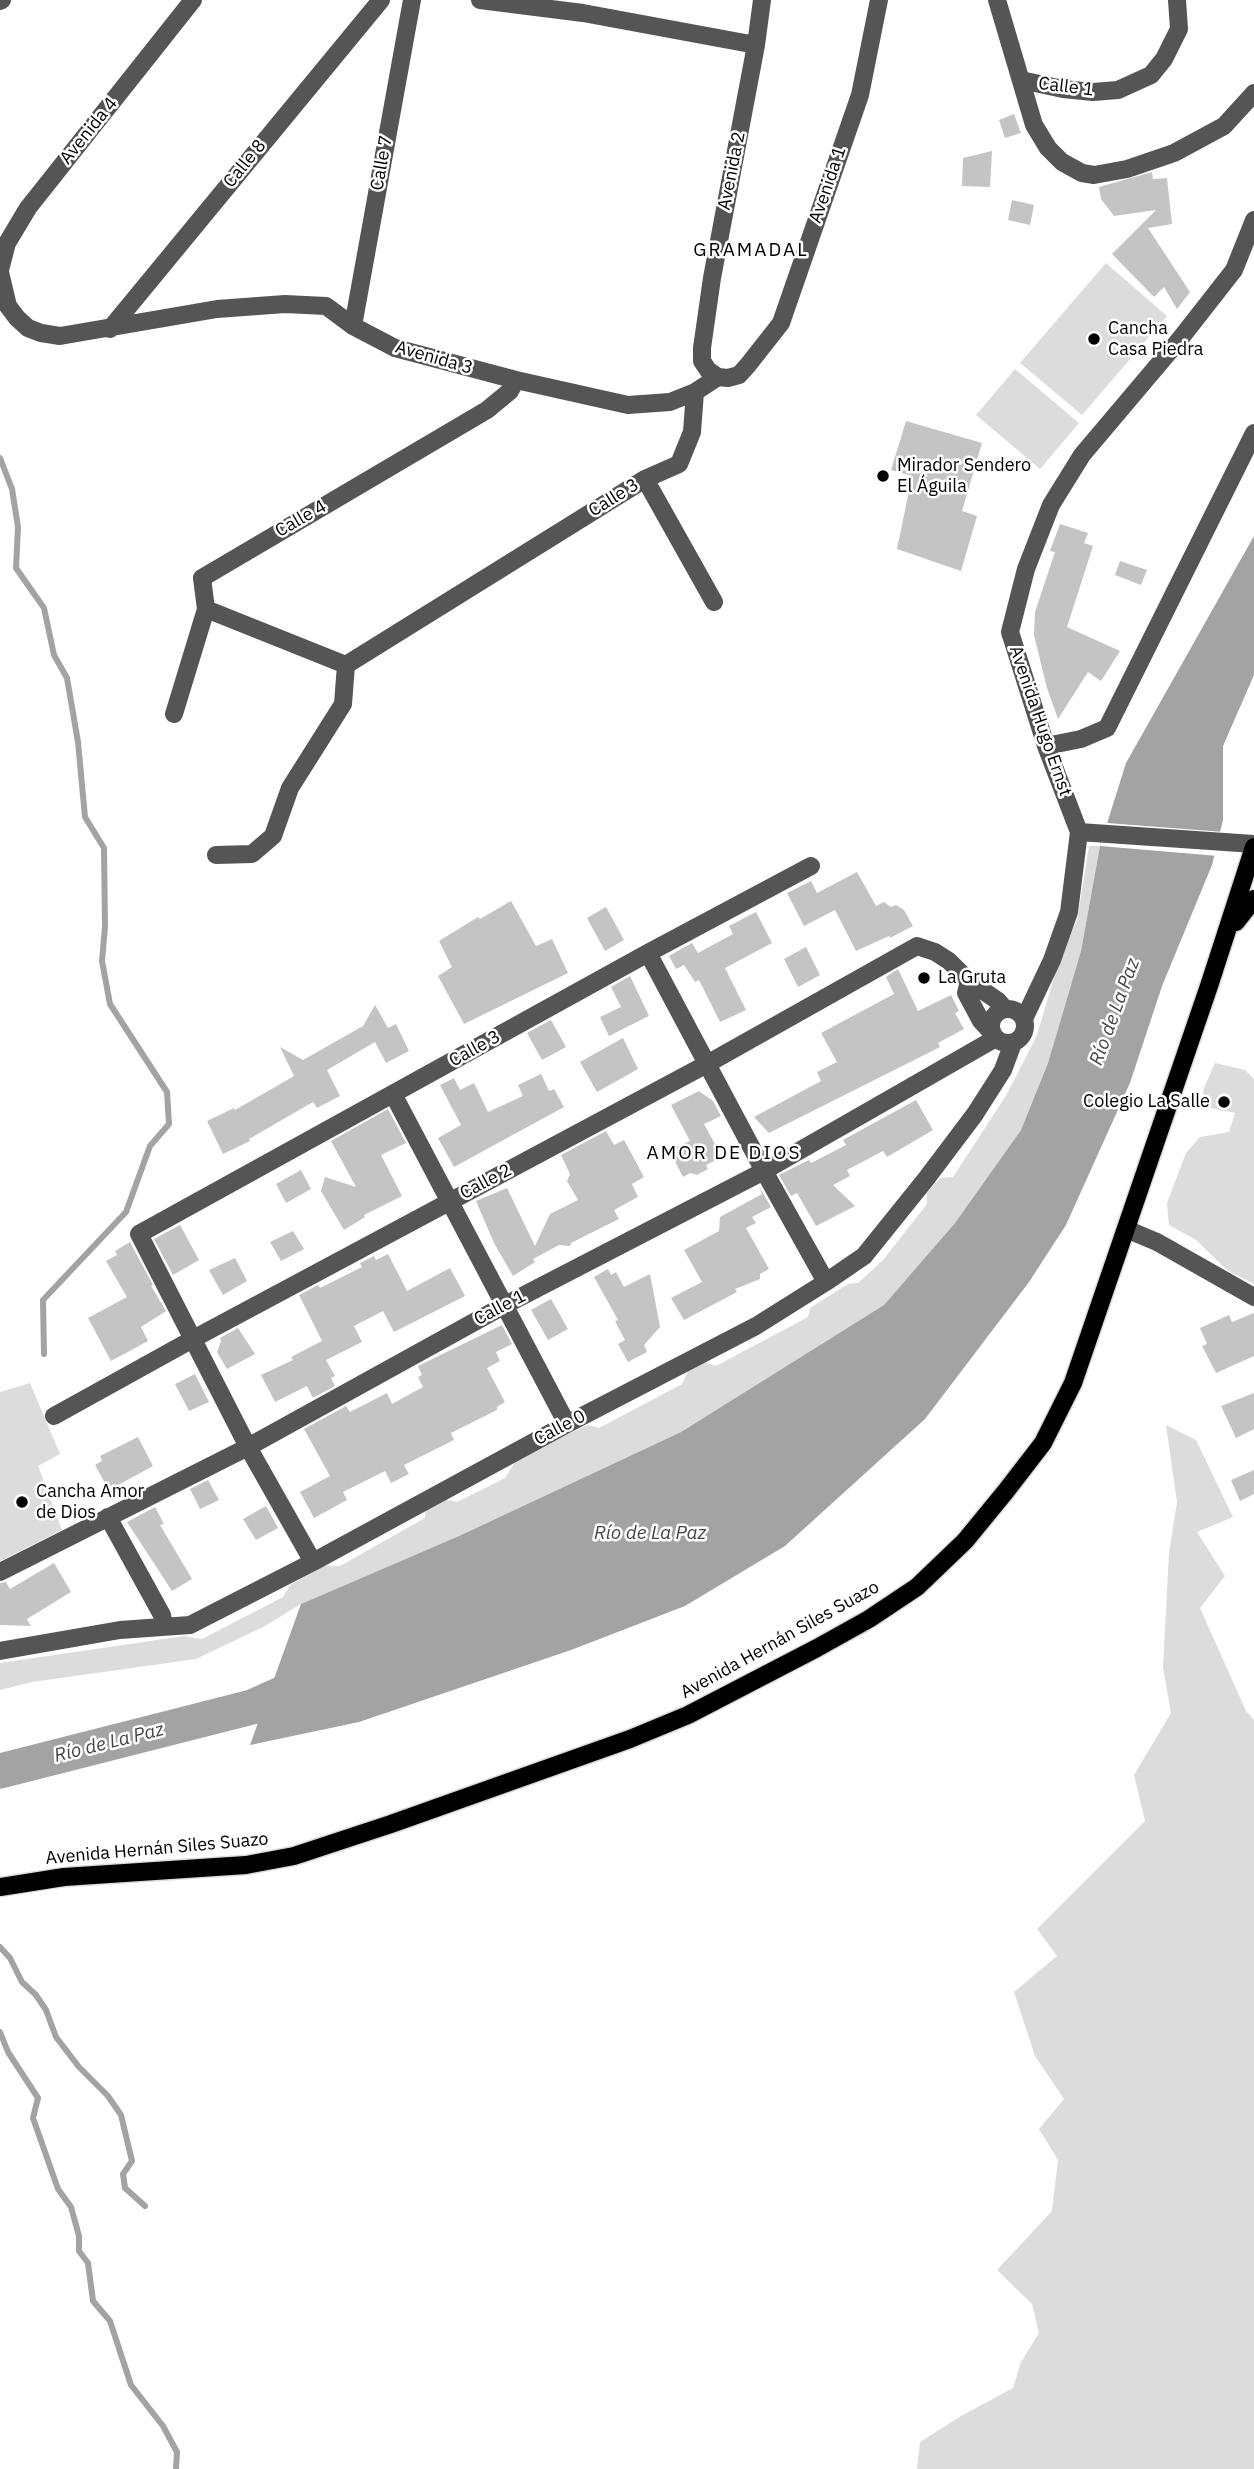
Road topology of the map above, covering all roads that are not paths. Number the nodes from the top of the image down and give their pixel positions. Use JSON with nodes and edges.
{"nodes":[{"id":1,"x":192,"y":0,"type":"edge"},
{"id":2,"x":381,"y":0,"type":"edge"},
{"id":3,"x":412,"y":0,"type":"edge"},
{"id":4,"x":480,"y":0,"type":"edge"},
{"id":5,"x":762,"y":0,"type":"edge"},
{"id":6,"x":879,"y":0,"type":"edge"},
{"id":7,"x":997,"y":0,"type":"edge"},
{"id":8,"x":1177,"y":0,"type":"edge"},
{"id":9,"x":756,"y":46,"type":"junction"},
{"id":10,"x":1021,"y":80,"type":"junction"},
{"id":11,"x":1254,"y":93,"type":"edge"},
{"id":12,"x":1254,"y":220,"type":"edge"},
{"id":13,"x":0,"y":271,"type":"edge"},
{"id":14,"x":353,"y":326,"type":"junction"},
{"id":15,"x":110,"y":329,"type":"junction"},
{"id":16,"x":719,"y":377,"type":"junction"},
{"id":17,"x":516,"y":380,"type":"junction"},
{"id":18,"x":695,"y":392,"type":"junction"},
{"id":19,"x":1254,"y":433,"type":"edge"},
{"id":20,"x":645,"y":479,"type":"junction"},
{"id":21,"x":714,"y":602,"type":"dead end"},
{"id":22,"x":206,"y":609,"type":"junction"},
{"id":23,"x":346,"y":665,"type":"junction"},
{"id":24,"x":174,"y":714,"type":"dead end"},
{"id":25,"x":1046,"y":747,"type":"junction"},
{"id":26,"x":1079,"y":832,"type":"junction"},
{"id":27,"x":1254,"y":846,"type":"edge"},
{"id":28,"x":216,"y":855,"type":"dead end"},
{"id":29,"x":811,"y":866,"type":"dead end"},
{"id":30,"x":1254,"y":899,"type":"edge"},
{"id":31,"x":1224,"y":939,"type":"junction"},
{"id":32,"x":648,"y":953,"type":"junction"},
{"id":33,"x":969,"y":981,"type":"junction"},
{"id":34,"x":1013,"y":1012,"type":"junction"},
{"id":35,"x":1001,"y":1038,"type":"junction"},
{"id":36,"x":708,"y":1064,"type":"junction"},
{"id":37,"x":393,"y":1094,"type":"junction"},
{"id":38,"x":764,"y":1171,"type":"junction"},
{"id":39,"x":450,"y":1201,"type":"junction"},
{"id":40,"x":1126,"y":1229,"type":"junction"},
{"id":41,"x":826,"y":1282,"type":"junction"},
{"id":42,"x":1254,"y":1297,"type":"edge"},
{"id":43,"x":505,"y":1306,"type":"junction"},
{"id":44,"x":193,"y":1339,"type":"junction"},
{"id":45,"x":54,"y":1416,"type":"dead end"},
{"id":46,"x":567,"y":1424,"type":"junction"},
{"id":47,"x":248,"y":1447,"type":"junction"},
{"id":48,"x":108,"y":1517,"type":"junction"},
{"id":49,"x":313,"y":1562,"type":"junction"},
{"id":50,"x":0,"y":1572,"type":"edge"},
{"id":51,"x":164,"y":1626,"type":"junction"},
{"id":52,"x":0,"y":1651,"type":"edge"},
{"id":53,"x":0,"y":1887,"type":"edge"}],
"edges":[{"from":1,"to":13,"type":"street","name":"Avenida 4"},
{"from":2,"to":15,"type":"street","name":"Calle 8"},
{"from":3,"to":14,"type":"street","name":"Calle 7"},
{"from":4,"to":9,"type":"street"},
{"from":5,"to":9,"type":"street","name":"Avenida 2"},
{"from":6,"to":16,"type":"street","name":"Avenida 1"},
{"from":7,"to":10,"type":"street"},
{"from":8,"to":10,"type":"street","name":"Calle 1"},
{"from":9,"to":16,"type":"street","name":"Avenida 2"},
{"from":10,"to":11,"type":"street"},
{"from":12,"to":25,"type":"street","name":"Avenida Hugo Ernst"},
{"from":13,"to":15,"type":"street","name":"Avenida 4"},
{"from":14,"to":15,"type":"street","name":"Avenida 3"},
{"from":14,"to":17,"type":"street","name":"Avenida 3"},
{"from":16,"to":18,"type":"street","name":"Avenida 3"},
{"from":17,"to":18,"type":"street","name":"Avenida 3"},
{"from":17,"to":22,"type":"street","name":"Calle 4"},
{"from":18,"to":20,"type":"street","name":"Calle 3"},
{"from":19,"to":25,"type":"street"},
{"from":20,"to":21,"type":"street"},
{"from":20,"to":23,"type":"street","name":"Calle 3"},
{"from":22,"to":23,"type":"street"},
{"from":22,"to":24,"type":"street","name":"Calle 4"},
{"from":23,"to":28,"type":"street"},
{"from":25,"to":26,"type":"street","name":"Avenida Hugo Ernst"},
{"from":26,"to":27,"type":"street"},
{"from":26,"to":34,"type":"street"},
{"from":27,"to":31,"type":"main road","name":"Avenida Hernán Siles Suazo"},
{"from":29,"to":32,"type":"street","name":"Calle 3"},
{"from":30,"to":31,"type":"main road","name":"Avenida Hernán Siles Suazo"},
{"from":31,"to":40,"type":"main road","name":"Avenida Hernán Siles Suazo"},
{"from":32,"to":36,"type":"street"},
{"from":32,"to":37,"type":"street","name":"Calle 3"},
{"from":33,"to":34,"type":"street"},
{"from":33,"to":35,"type":"street"},
{"from":33,"to":36,"type":"street","name":"Calle 2"},
{"from":34,"to":35,"type":"street"},
{"from":34,"to":35,"type":"street"},
{"from":35,"to":38,"type":"street","name":"Calle 1"},
{"from":35,"to":41,"type":"street","name":"Calle 0"},
{"from":36,"to":38,"type":"street"},
{"from":36,"to":39,"type":"street","name":"Calle 2"},
{"from":37,"to":39,"type":"street"},
{"from":37,"to":44,"type":"street","name":"Calle 3"},
{"from":38,"to":41,"type":"street"},
{"from":38,"to":43,"type":"street","name":"Calle 1"},
{"from":39,"to":43,"type":"street"},
{"from":39,"to":44,"type":"street","name":"Calle 2"},
{"from":40,"to":42,"type":"street"},
{"from":40,"to":53,"type":"main road","name":"Avenida Hernán Siles Suazo"},
{"from":41,"to":46,"type":"street","name":"Calle 0"},
{"from":43,"to":46,"type":"street"},
{"from":43,"to":47,"type":"street","name":"Calle 1"},
{"from":44,"to":45,"type":"street","name":"Calle 2"},
{"from":44,"to":47,"type":"street"},
{"from":46,"to":49,"type":"street","name":"Calle 0"},
{"from":47,"to":48,"type":"street","name":"Calle 1"},
{"from":47,"to":49,"type":"street"},
{"from":48,"to":50,"type":"street","name":"Calle 1"},
{"from":48,"to":51,"type":"street"},
{"from":49,"to":51,"type":"street","name":"Calle 0"},
{"from":51,"to":52,"type":"street","name":"Calle 0"}]}
